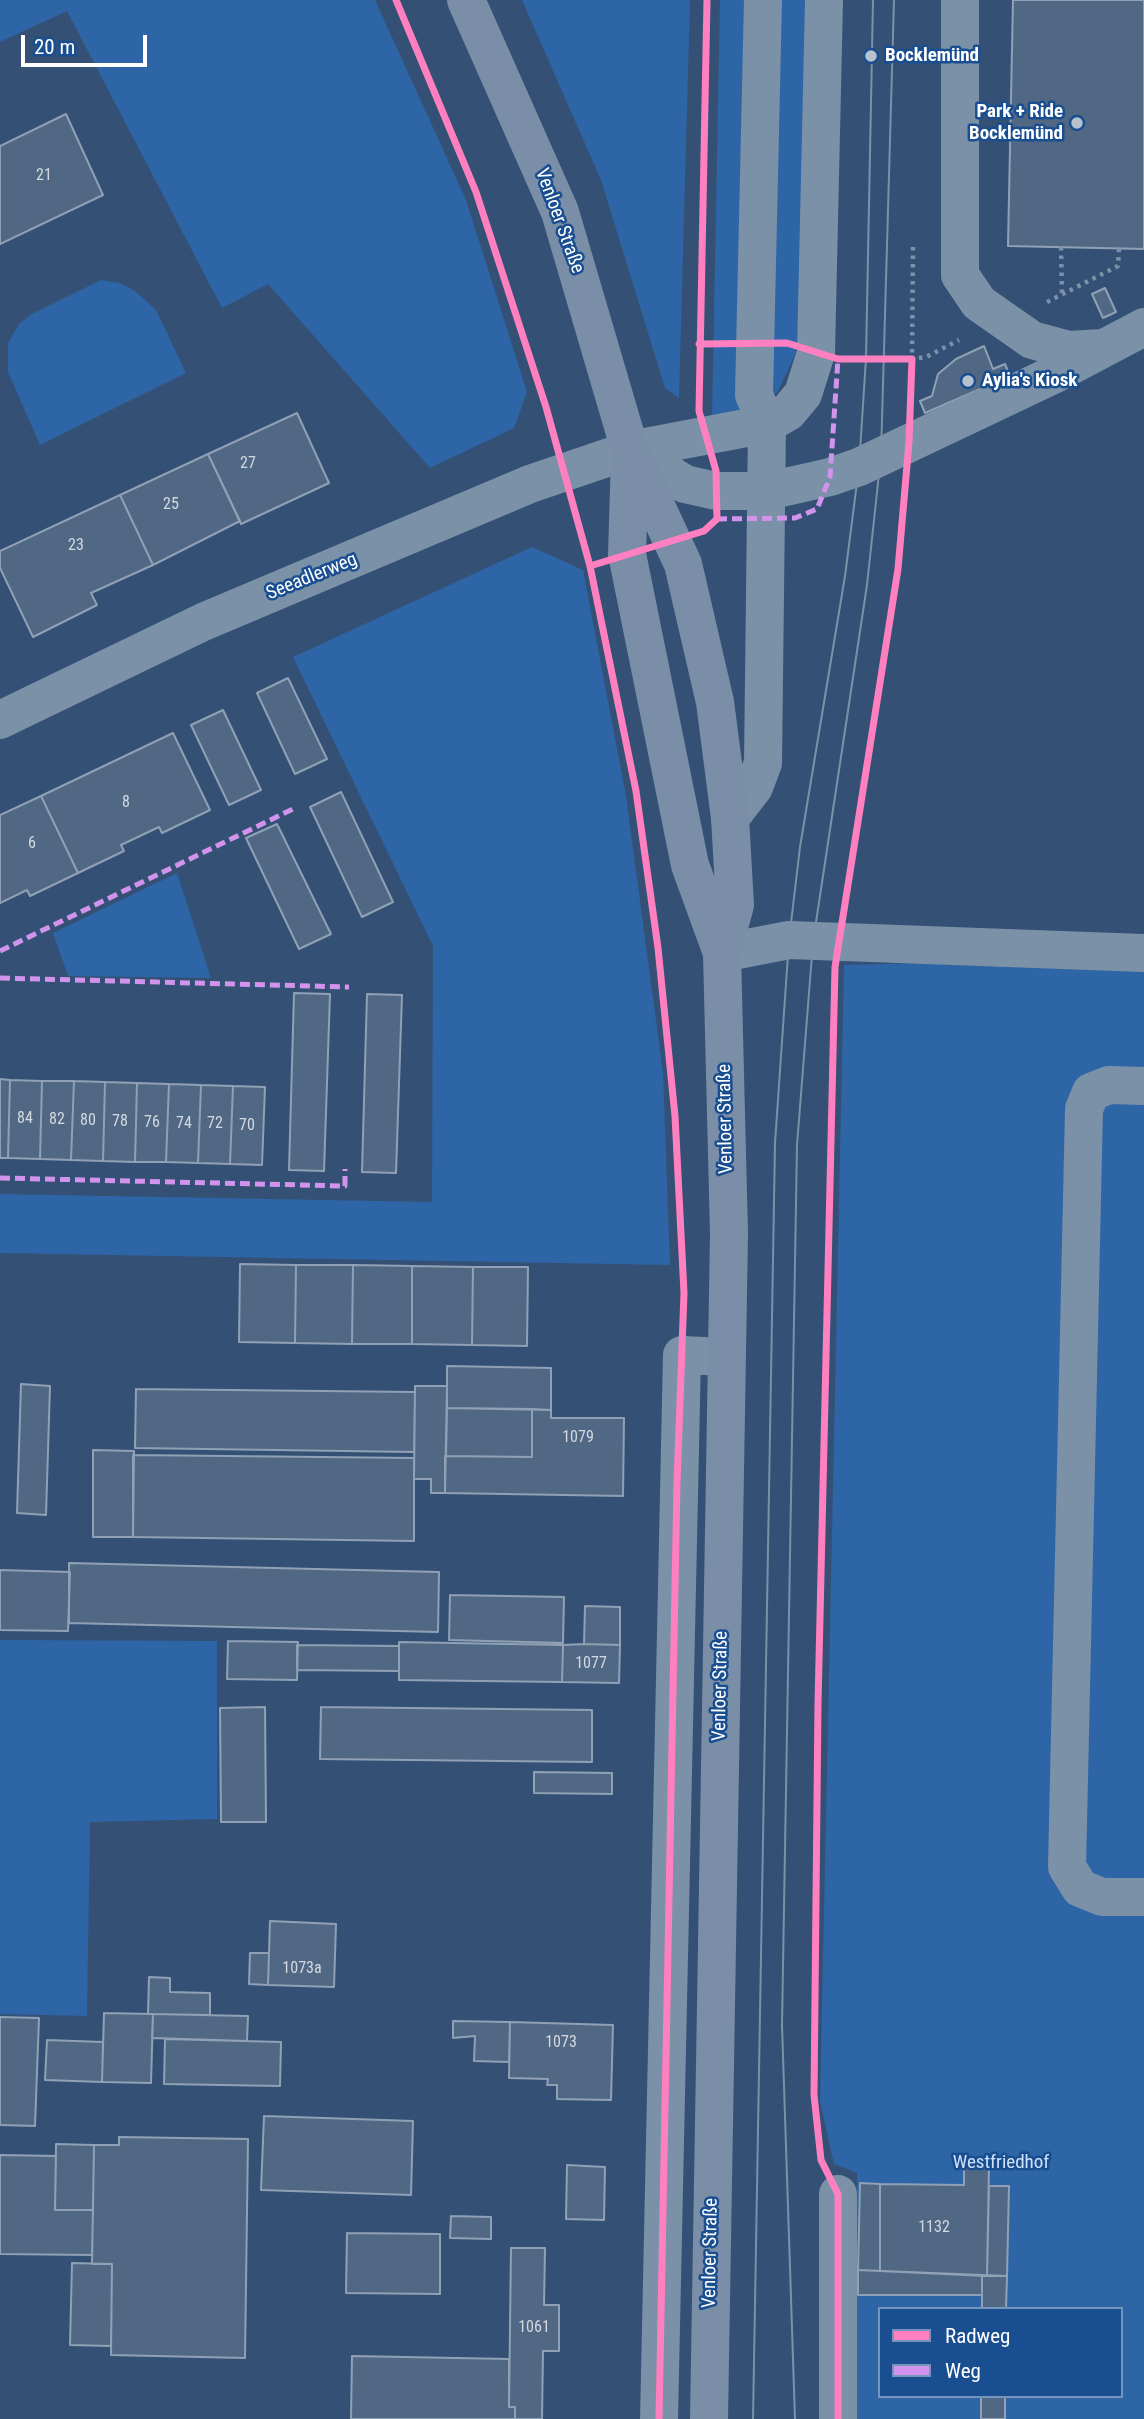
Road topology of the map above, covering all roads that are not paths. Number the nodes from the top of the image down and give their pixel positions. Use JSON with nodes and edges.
{"nodes":[{"id":1,"x":466,"y":0,"type":"edge"},
{"id":2,"x":763,"y":0,"type":"edge"},
{"id":3,"x":824,"y":0,"type":"edge"},
{"id":4,"x":960,"y":0,"type":"edge"},
{"id":5,"x":1144,"y":327,"type":"edge"},
{"id":6,"x":1105,"y":348,"type":"junction"},
{"id":7,"x":767,"y":424,"type":"junction"},
{"id":8,"x":630,"y":450,"type":"junction"},
{"id":9,"x":768,"y":491,"type":"junction"},
{"id":10,"x":0,"y":720,"type":"edge"},
{"id":11,"x":730,"y":818,"type":"junction"},
{"id":12,"x":722,"y":953,"type":"junction"},
{"id":13,"x":1144,"y":953,"type":"edge"},
{"id":14,"x":1144,"y":1086,"type":"edge"},
{"id":15,"x":726,"y":1357,"type":"junction"},
{"id":16,"x":675,"y":1579,"type":"junction"},
{"id":17,"x":722,"y":1581,"type":"junction"},
{"id":18,"x":673,"y":1667,"type":"junction"},
{"id":19,"x":721,"y":1668,"type":"junction"},
{"id":20,"x":1144,"y":1897,"type":"edge"},
{"id":21,"x":665,"y":2104,"type":"junction"},
{"id":22,"x":714,"y":2105,"type":"junction"},
{"id":23,"x":838,"y":2194,"type":"dead end"},
{"id":24,"x":659,"y":2419,"type":"edge"},
{"id":25,"x":709,"y":2419,"type":"edge"},
{"id":26,"x":838,"y":2419,"type":"edge"}],
"edges":[{"from":1,"to":8,"type":"main road","name":"Venloer Straße"},
{"from":2,"to":7,"type":"street"},
{"from":3,"to":7,"type":"street"},
{"from":4,"to":6,"type":"street"},
{"from":5,"to":6,"type":"street"},
{"from":6,"to":9,"type":"street"},
{"from":7,"to":8,"type":"street","name":"Seeadlerweg"},
{"from":7,"to":9,"type":"street"},
{"from":8,"to":9,"type":"street"},
{"from":8,"to":10,"type":"street","name":"Seeadlerweg"},
{"from":8,"to":11,"type":"main road","name":"Venloer Straße"},
{"from":8,"to":12,"type":"main road","name":"Venloer Straße"},
{"from":9,"to":11,"type":"street"},
{"from":11,"to":12,"type":"main road","name":"Venloer Straße"},
{"from":12,"to":13,"type":"street"},
{"from":12,"to":15,"type":"main road","name":"Venloer Straße"},
{"from":14,"to":20,"type":"street"},
{"from":15,"to":16,"type":"street"},
{"from":15,"to":17,"type":"main road","name":"Venloer Straße"},
{"from":16,"to":17,"type":"street"},
{"from":16,"to":18,"type":"street"},
{"from":17,"to":19,"type":"main road","name":"Venloer Straße"},
{"from":18,"to":19,"type":"street"},
{"from":18,"to":21,"type":"street"},
{"from":19,"to":22,"type":"main road","name":"Venloer Straße"},
{"from":21,"to":22,"type":"street"},
{"from":21,"to":24,"type":"street"},
{"from":22,"to":25,"type":"main road","name":"Venloer Straße"},
{"from":23,"to":26,"type":"street"}]}
